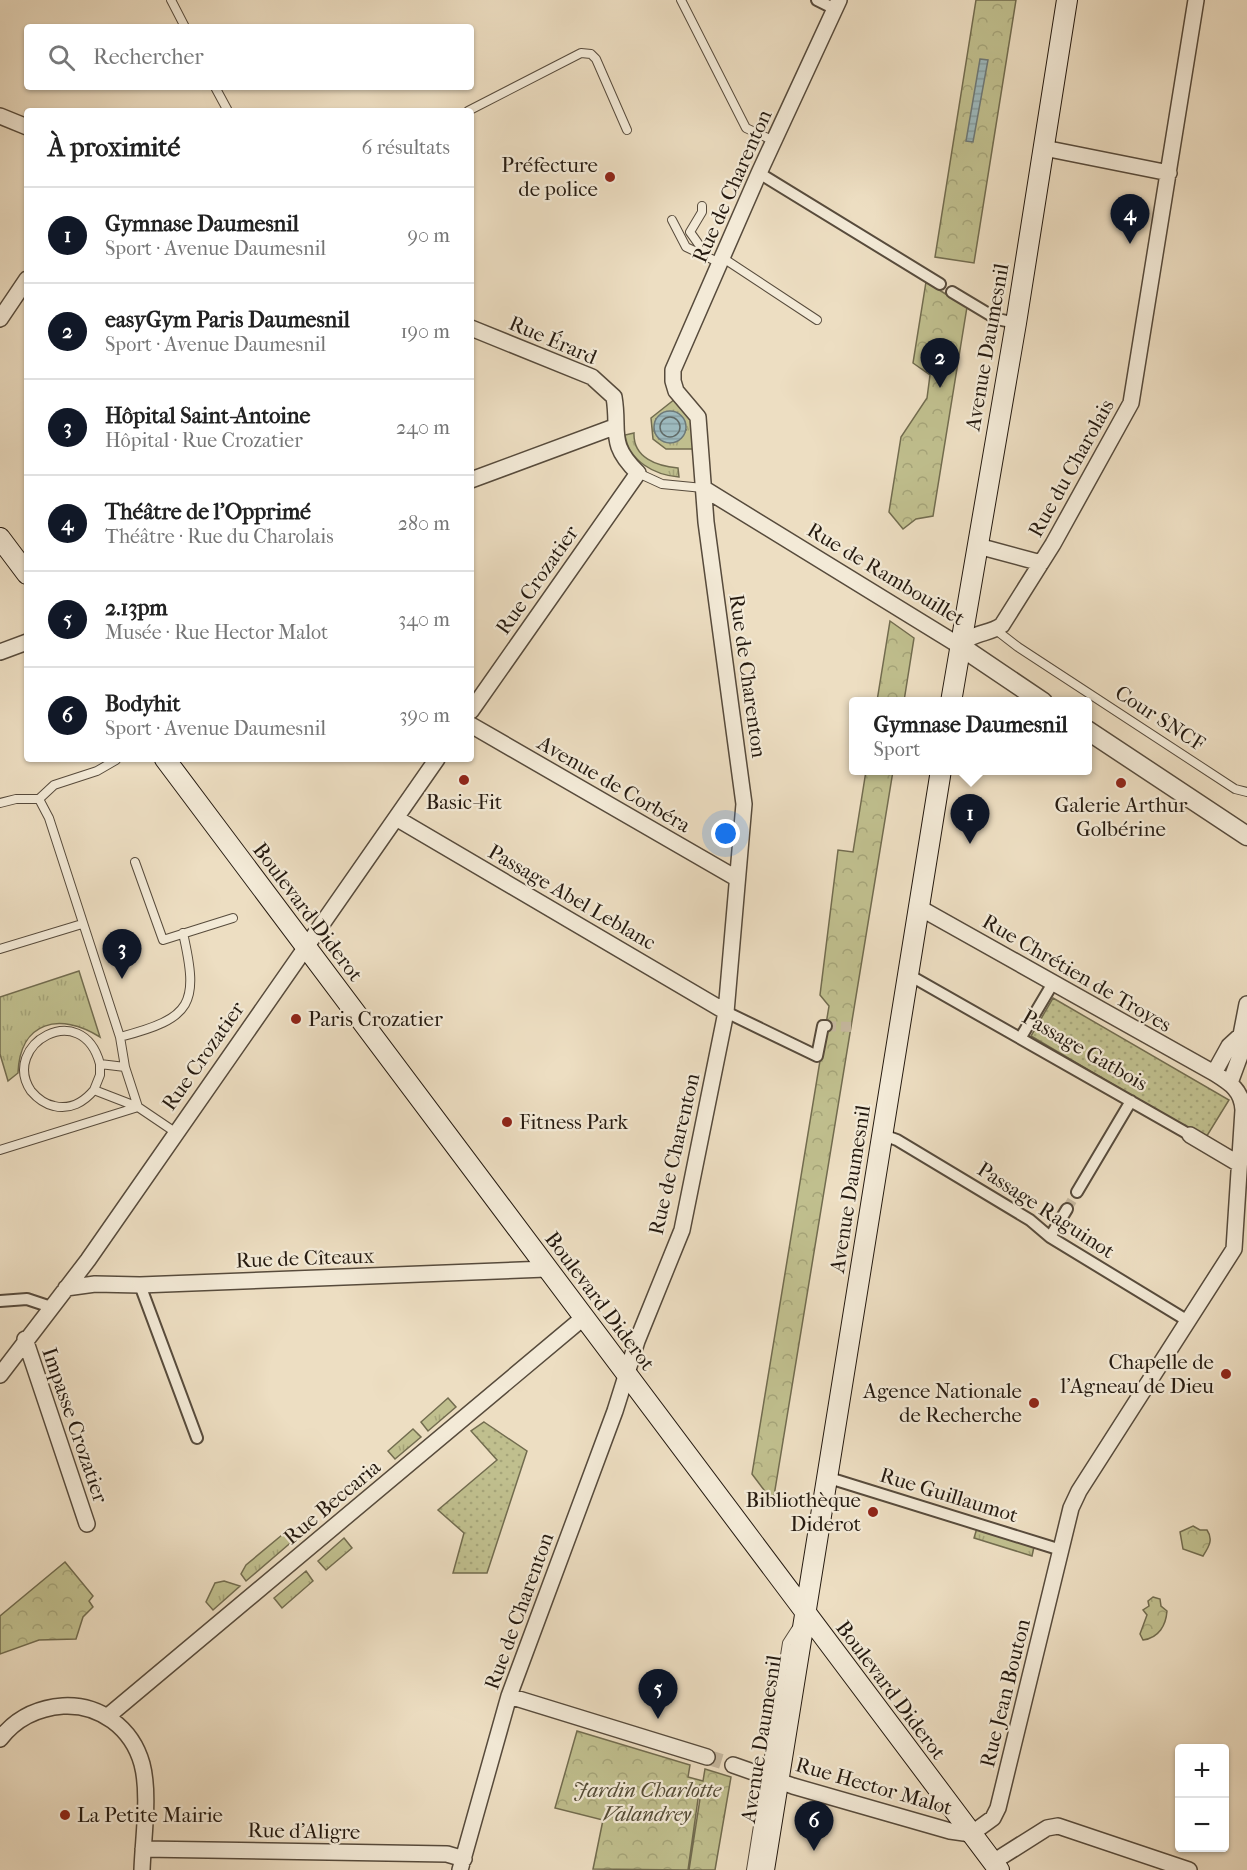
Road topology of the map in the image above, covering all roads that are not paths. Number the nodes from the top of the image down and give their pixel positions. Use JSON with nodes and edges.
{"nodes":[{"id":1,"x":171,"y":0,"type":"edge"},
{"id":2,"x":681,"y":0,"type":"edge"},
{"id":3,"x":817,"y":0,"type":"edge"},
{"id":4,"x":1067,"y":0,"type":"edge"},
{"id":5,"x":1196,"y":0,"type":"edge"},
{"id":6,"x":837,"y":4,"type":"edge"},
{"id":7,"x":183,"y":24,"type":"edge"},
{"id":8,"x":217,"y":90,"type":"edge"},
{"id":9,"x":226,"y":108,"type":"edge"},
{"id":10,"x":474,"y":108,"type":"edge"},
{"id":11,"x":0,"y":116,"type":"edge"},
{"id":12,"x":24,"y":126,"type":"edge"},
{"id":13,"x":627,"y":130,"type":"dead end"},
{"id":14,"x":774,"y":141,"type":"junction"},
{"id":15,"x":1044,"y":148,"type":"junction"},
{"id":16,"x":759,"y":173,"type":"junction"},
{"id":17,"x":1169,"y":173,"type":"junction"},
{"id":18,"x":702,"y":206,"type":"dead end"},
{"id":19,"x":672,"y":220,"type":"dead end"},
{"id":20,"x":717,"y":259,"type":"junction"},
{"id":21,"x":24,"y":283,"type":"edge"},
{"id":22,"x":940,"y":284,"type":"dead end"},
{"id":23,"x":952,"y":292,"type":"dead end"},
{"id":24,"x":0,"y":319,"type":"edge"},
{"id":25,"x":817,"y":320,"type":"dead end"},
{"id":26,"x":1016,"y":323,"type":"junction"},
{"id":27,"x":474,"y":329,"type":"edge"},
{"id":28,"x":614,"y":427,"type":"junction"},
{"id":29,"x":638,"y":473,"type":"junction"},
{"id":30,"x":474,"y":479,"type":"edge"},
{"id":31,"x":703,"y":488,"type":"junction"},
{"id":32,"x":0,"y":538,"type":"edge"},
{"id":33,"x":978,"y":546,"type":"junction"},
{"id":34,"x":1041,"y":563,"type":"junction"},
{"id":35,"x":24,"y":570,"type":"edge"},
{"id":36,"x":996,"y":630,"type":"junction"},
{"id":37,"x":24,"y":643,"type":"edge"},
{"id":38,"x":960,"y":646,"type":"junction"},
{"id":39,"x":0,"y":652,"type":"edge"},
{"id":40,"x":952,"y":697,"type":"edge"},
{"id":41,"x":1036,"y":697,"type":"edge"},
{"id":42,"x":474,"y":707,"type":"edge"},
{"id":43,"x":474,"y":727,"type":"edge"},
{"id":44,"x":1092,"y":733,"type":"edge"},
{"id":45,"x":113,"y":762,"type":"edge"},
{"id":46,"x":167,"y":762,"type":"edge"},
{"id":47,"x":435,"y":762,"type":"edge"},
{"id":48,"x":940,"y":775,"type":"edge"},
{"id":49,"x":1247,"y":792,"type":"edge"},
{"id":50,"x":39,"y":799,"type":"junction"},
{"id":51,"x":0,"y":804,"type":"edge"},
{"id":52,"x":396,"y":818,"type":"junction"},
{"id":53,"x":1247,"y":836,"type":"edge"},
{"id":54,"x":135,"y":862,"type":"dead end"},
{"id":55,"x":736,"y":878,"type":"junction"},
{"id":56,"x":920,"y":908,"type":"junction"},
{"id":57,"x":233,"y":918,"type":"dead end"},
{"id":58,"x":82,"y":924,"type":"junction"},
{"id":59,"x":183,"y":933,"type":"junction"},
{"id":60,"x":305,"y":947,"type":"junction"},
{"id":61,"x":0,"y":949,"type":"edge"},
{"id":62,"x":909,"y":975,"type":"junction"},
{"id":63,"x":1053,"y":983,"type":"junction"},
{"id":64,"x":1247,"y":1004,"type":"edge"},
{"id":65,"x":726,"y":1012,"type":"junction"},
{"id":66,"x":826,"y":1026,"type":"dead end"},
{"id":67,"x":1241,"y":1035,"type":"junction"},
{"id":68,"x":120,"y":1037,"type":"junction"},
{"id":69,"x":1020,"y":1037,"type":"junction"},
{"id":70,"x":100,"y":1064,"type":"junction"},
{"id":71,"x":125,"y":1067,"type":"junction"},
{"id":72,"x":1214,"y":1073,"type":"junction"},
{"id":73,"x":1230,"y":1083,"type":"junction"},
{"id":74,"x":94,"y":1090,"type":"junction"},
{"id":75,"x":1131,"y":1101,"type":"junction"},
{"id":76,"x":138,"y":1107,"type":"junction"},
{"id":77,"x":175,"y":1132,"type":"junction"},
{"id":78,"x":883,"y":1135,"type":"junction"},
{"id":79,"x":1190,"y":1135,"type":"joint"},
{"id":80,"x":0,"y":1150,"type":"edge"},
{"id":81,"x":1239,"y":1164,"type":"junction"},
{"id":82,"x":1077,"y":1192,"type":"tunnel mouth"},
{"id":83,"x":1067,"y":1209,"type":"tunnel mouth"},
{"id":84,"x":1242,"y":1235,"type":"edge"},
{"id":85,"x":1050,"y":1237,"type":"junction"},
{"id":86,"x":546,"y":1269,"type":"junction"},
{"id":87,"x":140,"y":1285,"type":"junction"},
{"id":88,"x":66,"y":1288,"type":"junction"},
{"id":89,"x":0,"y":1301,"type":"edge"},
{"id":90,"x":51,"y":1307,"type":"junction"},
{"id":91,"x":583,"y":1318,"type":"junction"},
{"id":92,"x":1188,"y":1322,"type":"junction"},
{"id":93,"x":25,"y":1339,"type":"junction"},
{"id":94,"x":0,"y":1375,"type":"edge"},
{"id":95,"x":625,"y":1375,"type":"junction"},
{"id":96,"x":197,"y":1438,"type":"dead end"},
{"id":97,"x":826,"y":1478,"type":"junction"},
{"id":98,"x":87,"y":1524,"type":"dead end"},
{"id":99,"x":1060,"y":1550,"type":"junction"},
{"id":100,"x":805,"y":1615,"type":"junction"},
{"id":101,"x":509,"y":1696,"type":"junction"},
{"id":102,"x":108,"y":1716,"type":"junction"},
{"id":103,"x":0,"y":1739,"type":"edge"},
{"id":104,"x":707,"y":1757,"type":"tunnel mouth"},
{"id":105,"x":733,"y":1765,"type":"tunnel mouth"},
{"id":106,"x":772,"y":1777,"type":"junction"},
{"id":107,"x":971,"y":1834,"type":"junction"},
{"id":108,"x":143,"y":1849,"type":"junction"},
{"id":109,"x":462,"y":1864,"type":"edge"},
{"id":110,"x":996,"y":1866,"type":"edge"},
{"id":111,"x":142,"y":1870,"type":"edge"},
{"id":112,"x":751,"y":1870,"type":"edge"},
{"id":113,"x":764,"y":1870,"type":"edge"},
{"id":114,"x":1189,"y":1870,"type":"edge"}],
"edges":[{"from":1,"to":7,"type":"lane"},
{"from":2,"to":14,"type":"lane"},
{"from":3,"to":6,"type":"street"},
{"from":4,"to":15,"type":"main road","name":"Avenue Daumesnil"},
{"from":5,"to":17,"type":"street","name":"Rue du Charolais"},
{"from":6,"to":14,"type":"street","name":"Rue de Charenton"},
{"from":8,"to":9,"type":"lane"},
{"from":10,"to":13,"type":"lane"},
{"from":11,"to":12,"type":"street"},
{"from":14,"to":16,"type":"street","name":"Rue de Charenton"},
{"from":15,"to":17,"type":"street"},
{"from":15,"to":26,"type":"main road","name":"Avenue Daumesnil"},
{"from":16,"to":20,"type":"street","name":"Rue de Charenton"},
{"from":16,"to":22,"type":"street"},
{"from":17,"to":34,"type":"street","name":"Rue du Charolais"},
{"from":18,"to":20,"type":"lane"},
{"from":19,"to":20,"type":"lane"},
{"from":20,"to":25,"type":"lane"},
{"from":20,"to":31,"type":"street","name":"Rue de Charenton"},
{"from":21,"to":24,"type":"street"},
{"from":23,"to":26,"type":"street"},
{"from":26,"to":33,"type":"main road","name":"Avenue Daumesnil"},
{"from":27,"to":28,"type":"street","name":"Rue Érard"},
{"from":28,"to":29,"type":"street"},
{"from":28,"to":30,"type":"street"},
{"from":29,"to":31,"type":"lane"},
{"from":29,"to":42,"type":"street","name":"Rue Crozatier"},
{"from":31,"to":38,"type":"street","name":"Rue de Rambouillet"},
{"from":31,"to":55,"type":"street","name":"Rue de Charenton"},
{"from":32,"to":35,"type":"main road"},
{"from":33,"to":34,"type":"street","name":"Rue du Charolais"},
{"from":33,"to":38,"type":"main road","name":"Avenue Daumesnil"},
{"from":34,"to":36,"type":"street","name":"Rue du Charolais"},
{"from":36,"to":38,"type":"street"},
{"from":36,"to":49,"type":"lane","name":"Cour SNCF"},
{"from":37,"to":39,"type":"street"},
{"from":38,"to":40,"type":"main road","name":"Avenue Daumesnil"},
{"from":38,"to":41,"type":"street","name":"Rue de Rambouillet"},
{"from":43,"to":55,"type":"street","name":"Avenue de Corbéra"},
{"from":44,"to":53,"type":"street"},
{"from":45,"to":50,"type":"lane"},
{"from":46,"to":60,"type":"main road","name":"Boulevard Diderot"},
{"from":47,"to":52,"type":"street","name":"Rue Crozatier"},
{"from":48,"to":56,"type":"main road","name":"Avenue Daumesnil"},
{"from":50,"to":51,"type":"lane"},
{"from":50,"to":58,"type":"lane"},
{"from":52,"to":60,"type":"street","name":"Rue Crozatier"},
{"from":52,"to":65,"type":"street","name":"Passage Abel Leblanc"},
{"from":54,"to":59,"type":"lane"},
{"from":55,"to":65,"type":"street","name":"Rue de Charenton"},
{"from":56,"to":62,"type":"main road","name":"Avenue Daumesnil"},
{"from":56,"to":63,"type":"street","name":"Rue Chrétien de Troyes"},
{"from":57,"to":59,"type":"lane"},
{"from":58,"to":61,"type":"lane"},
{"from":58,"to":68,"type":"lane"},
{"from":59,"to":68,"type":"lane"},
{"from":60,"to":77,"type":"street","name":"Rue Crozatier"},
{"from":60,"to":86,"type":"main road","name":"Boulevard Diderot"},
{"from":62,"to":69,"type":"street","name":"Passage Gatbois"},
{"from":62,"to":78,"type":"main road","name":"Avenue Daumesnil"},
{"from":63,"to":69,"type":"street"},
{"from":63,"to":72,"type":"street","name":"Rue Chrétien de Troyes"},
{"from":64,"to":67,"type":"street"},
{"from":65,"to":66,"type":"street"},
{"from":65,"to":95,"type":"street","name":"Rue de Charenton"},
{"from":67,"to":72,"type":"street"},
{"from":67,"to":73,"type":"street"},
{"from":68,"to":71,"type":"lane"},
{"from":69,"to":75,"type":"street","name":"Passage Gatbois"},
{"from":70,"to":71,"type":"lane"},
{"from":70,"to":74,"type":"lane"},
{"from":70,"to":74,"type":"lane"},
{"from":71,"to":76,"type":"lane"},
{"from":72,"to":73,"type":"street","name":"Rue Chrétien de Troyes"},
{"from":73,"to":81,"type":"street","name":"Rue Jean Bouton"},
{"from":74,"to":76,"type":"lane"},
{"from":75,"to":79,"type":"street","name":"Passage Gatbois"},
{"from":75,"to":82,"type":"street"},
{"from":76,"to":77,"type":"lane"},
{"from":76,"to":80,"type":"lane"},
{"from":77,"to":88,"type":"street","name":"Rue Crozatier"},
{"from":78,"to":85,"type":"street","name":"Passage Raguinot"},
{"from":78,"to":97,"type":"main road","name":"Avenue Daumesnil"},
{"from":79,"to":81,"type":"street","name":"Passage Gatbois"},
{"from":81,"to":84,"type":"street","name":"Rue Jean Bouton"},
{"from":83,"to":85,"type":"street"},
{"from":84,"to":92,"type":"street","name":"Rue Jean Bouton"},
{"from":85,"to":92,"type":"street","name":"Passage Raguinot"},
{"from":86,"to":87,"type":"street","name":"Rue de Cîteaux"},
{"from":86,"to":91,"type":"main road","name":"Boulevard Diderot"},
{"from":87,"to":88,"type":"street","name":"Rue de Cîteaux"},
{"from":87,"to":96,"type":"street"},
{"from":88,"to":90,"type":"street","name":"Rue Crozatier"},
{"from":89,"to":90,"type":"street"},
{"from":90,"to":93,"type":"street","name":"Rue Crozatier"},
{"from":91,"to":95,"type":"main road","name":"Boulevard Diderot"},
{"from":91,"to":102,"type":"street","name":"Rue Beccaria"},
{"from":92,"to":99,"type":"street","name":"Rue Jean Bouton"},
{"from":93,"to":94,"type":"street","name":"Rue Crozatier"},
{"from":93,"to":98,"type":"street","name":"Impasse Crozatier"},
{"from":95,"to":100,"type":"main road","name":"Boulevard Diderot"},
{"from":95,"to":101,"type":"street","name":"Rue de Charenton"},
{"from":97,"to":99,"type":"street","name":"Rue Guillaumot"},
{"from":97,"to":100,"type":"main road","name":"Avenue Daumesnil"},
{"from":99,"to":107,"type":"street","name":"Rue Jean Bouton"},
{"from":100,"to":106,"type":"main road","name":"Avenue Daumesnil"},
{"from":100,"to":107,"type":"main road","name":"Boulevard Diderot"},
{"from":101,"to":104,"type":"street"},
{"from":101,"to":109,"type":"street","name":"Rue de Charenton"},
{"from":102,"to":103,"type":"street"},
{"from":102,"to":108,"type":"street"},
{"from":105,"to":106,"type":"street","name":"Rue Hector Malot"},
{"from":106,"to":107,"type":"street","name":"Rue Hector Malot"},
{"from":106,"to":112,"type":"lane","name":"Avenue Daumesnil"},
{"from":106,"to":113,"type":"main road","name":"Avenue Daumesnil"},
{"from":107,"to":110,"type":"main road","name":"Boulevard Diderot"},
{"from":108,"to":109,"type":"street","name":"Rue d'Aligre"},
{"from":108,"to":111,"type":"street"},
{"from":110,"to":114,"type":"street"}]}
